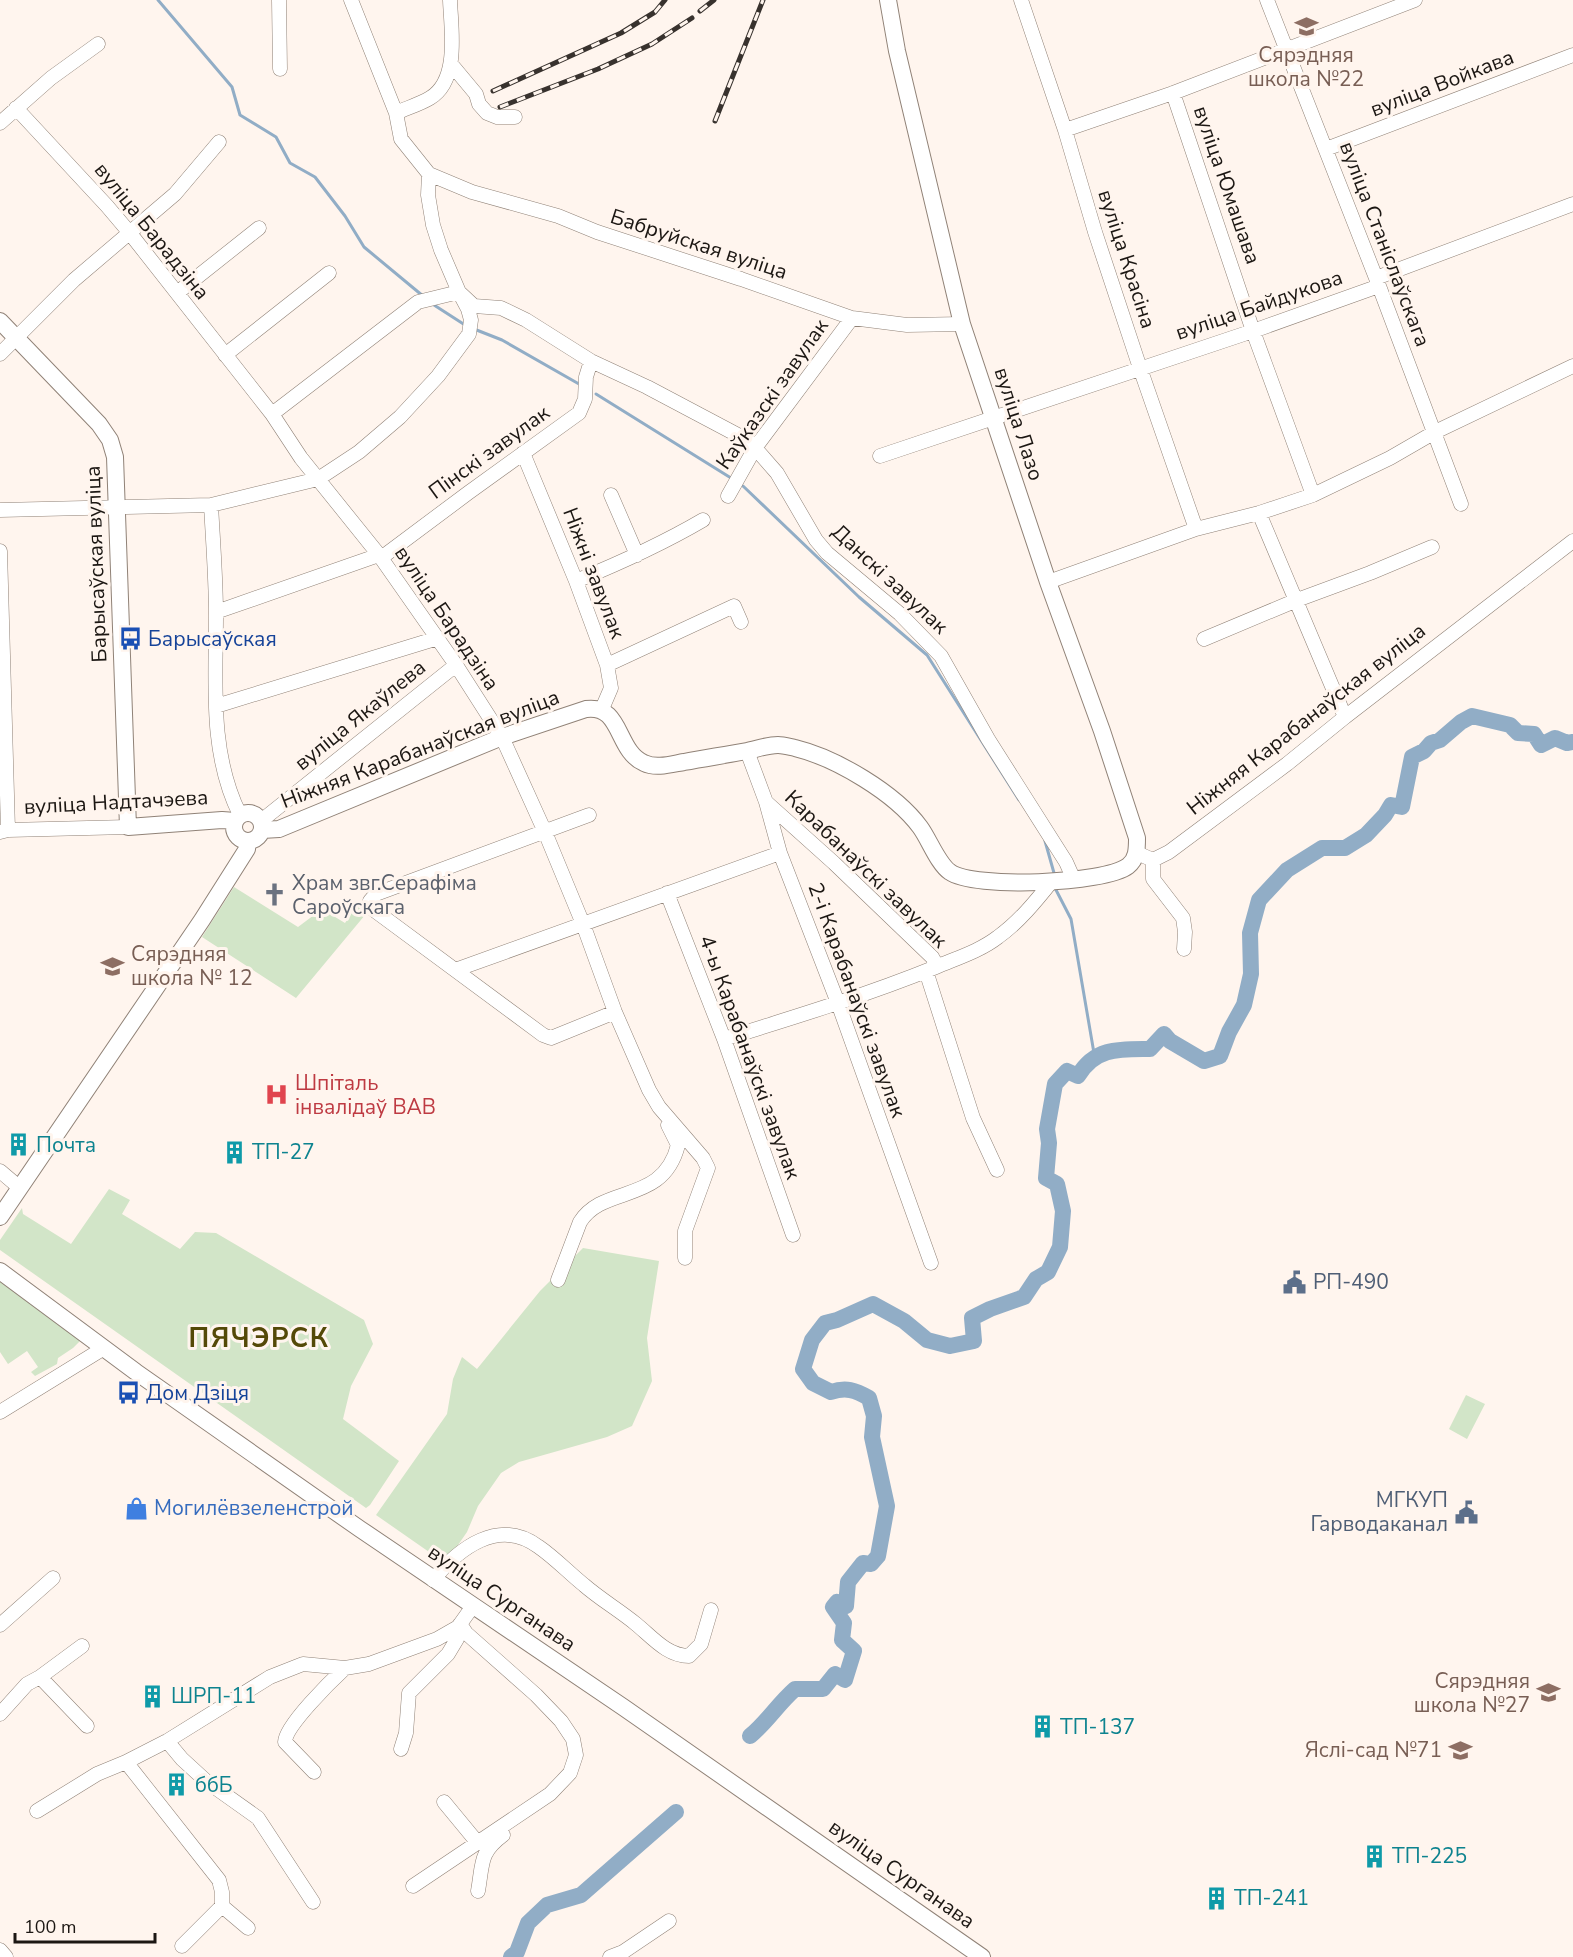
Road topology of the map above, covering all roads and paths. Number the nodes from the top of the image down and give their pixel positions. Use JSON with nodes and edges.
{"nodes":[{"id":1,"x":279,"y":0,"type":"edge"},
{"id":2,"x":351,"y":0,"type":"edge"},
{"id":3,"x":450,"y":0,"type":"edge"},
{"id":4,"x":888,"y":0,"type":"edge"},
{"id":5,"x":1022,"y":0,"type":"edge"},
{"id":6,"x":1267,"y":0,"type":"edge"},
{"id":7,"x":1415,"y":0,"type":"edge"},
{"id":8,"x":98,"y":44,"type":"dead end"},
{"id":9,"x":1286,"y":49,"type":"junction"},
{"id":10,"x":1573,"y":55,"type":"edge"},
{"id":11,"x":452,"y":63,"type":"junction"},
{"id":12,"x":280,"y":69,"type":"dead end"},
{"id":13,"x":1173,"y":93,"type":"junction"},
{"id":14,"x":16,"y":108,"type":"junction"},
{"id":15,"x":396,"y":113,"type":"junction"},
{"id":16,"x":515,"y":117,"type":"dead end"},
{"id":17,"x":0,"y":123,"type":"edge"},
{"id":18,"x":1065,"y":129,"type":"junction"},
{"id":19,"x":219,"y":142,"type":"dead end"},
{"id":20,"x":1326,"y":149,"type":"junction"},
{"id":21,"x":429,"y":174,"type":"junction"},
{"id":22,"x":1573,"y":204,"type":"edge"},
{"id":23,"x":259,"y":228,"type":"dead end"},
{"id":24,"x":129,"y":232,"type":"junction"},
{"id":25,"x":329,"y":273,"type":"dead end"},
{"id":26,"x":1378,"y":282,"type":"junction"},
{"id":27,"x":459,"y":292,"type":"junction"},
{"id":28,"x":177,"y":293,"type":"junction"},
{"id":29,"x":852,"y":318,"type":"junction"},
{"id":30,"x":0,"y":321,"type":"edge"},
{"id":31,"x":963,"y":324,"type":"junction"},
{"id":32,"x":1253,"y":331,"type":"junction"},
{"id":33,"x":15,"y":337,"type":"junction"},
{"id":34,"x":0,"y":354,"type":"edge"},
{"id":35,"x":225,"y":355,"type":"junction"},
{"id":36,"x":591,"y":361,"type":"junction"},
{"id":37,"x":1573,"y":366,"type":"edge"},
{"id":38,"x":1140,"y":368,"type":"junction"},
{"id":39,"x":272,"y":414,"type":"junction"},
{"id":40,"x":992,"y":418,"type":"junction"},
{"id":41,"x":1435,"y":432,"type":"junction"},
{"id":42,"x":755,"y":448,"type":"junction"},
{"id":43,"x":523,"y":453,"type":"junction"},
{"id":44,"x":880,"y":456,"type":"dead end"},
{"id":45,"x":318,"y":479,"type":"junction"},
{"id":46,"x":611,"y":495,"type":"dead end"},
{"id":47,"x":1313,"y":495,"type":"junction"},
{"id":48,"x":728,"y":496,"type":"dead end"},
{"id":49,"x":1461,"y":504,"type":"dead end"},
{"id":50,"x":211,"y":505,"type":"junction"},
{"id":51,"x":117,"y":507,"type":"junction"},
{"id":52,"x":0,"y":510,"type":"edge"},
{"id":53,"x":1259,"y":513,"type":"junction"},
{"id":54,"x":703,"y":520,"type":"dead end"},
{"id":55,"x":1196,"y":528,"type":"junction"},
{"id":56,"x":1573,"y":541,"type":"edge"},
{"id":57,"x":1432,"y":547,"type":"dead end"},
{"id":58,"x":0,"y":551,"type":"edge"},
{"id":59,"x":637,"y":555,"type":"junction"},
{"id":60,"x":380,"y":557,"type":"junction"},
{"id":61,"x":576,"y":581,"type":"junction"},
{"id":62,"x":1048,"y":582,"type":"junction"},
{"id":63,"x":1297,"y":600,"type":"junction"},
{"id":64,"x":216,"y":612,"type":"junction"},
{"id":65,"x":741,"y":622,"type":"dead end"},
{"id":66,"x":438,"y":638,"type":"junction"},
{"id":67,"x":1204,"y":639,"type":"dead end"},
{"id":68,"x":456,"y":665,"type":"junction"},
{"id":69,"x":607,"y":665,"type":"junction"},
{"id":70,"x":3,"y":701,"type":"edge"},
{"id":71,"x":216,"y":706,"type":"junction"},
{"id":72,"x":602,"y":709,"type":"junction"},
{"id":73,"x":1345,"y":717,"type":"junction"},
{"id":74,"x":502,"y":737,"type":"junction"},
{"id":75,"x":747,"y":751,"type":"junction"},
{"id":76,"x":766,"y":802,"type":"junction"},
{"id":77,"x":589,"y":815,"type":"dead end"},
{"id":78,"x":237,"y":818,"type":"junction"},
{"id":79,"x":262,"y":826,"type":"junction"},
{"id":80,"x":128,"y":827,"type":"junction"},
{"id":81,"x":4,"y":831,"type":"edge"},
{"id":82,"x":545,"y":832,"type":"junction"},
{"id":83,"x":248,"y":841,"type":"junction"},
{"id":84,"x":780,"y":853,"type":"junction"},
{"id":85,"x":1137,"y":853,"type":"junction"},
{"id":86,"x":1153,"y":860,"type":"junction"},
{"id":87,"x":1074,"y":880,"type":"junction"},
{"id":88,"x":1052,"y":881,"type":"junction"},
{"id":89,"x":667,"y":893,"type":"junction"},
{"id":90,"x":583,"y":924,"type":"junction"},
{"id":91,"x":1184,"y":949,"type":"dead end"},
{"id":92,"x":932,"y":969,"type":"junction"},
{"id":93,"x":455,"y":970,"type":"junction"},
{"id":94,"x":838,"y":1003,"type":"junction"},
{"id":95,"x":615,"y":1012,"type":"junction"},
{"id":96,"x":724,"y":1039,"type":"junction"},
{"id":97,"x":659,"y":1107,"type":"junction"},
{"id":98,"x":997,"y":1170,"type":"dead end"},
{"id":99,"x":0,"y":1172,"type":"edge"},
{"id":100,"x":20,"y":1188,"type":"junction"},
{"id":101,"x":0,"y":1217,"type":"edge"},
{"id":102,"x":793,"y":1235,"type":"dead end"},
{"id":103,"x":685,"y":1258,"type":"dead end"},
{"id":104,"x":931,"y":1263,"type":"dead end"},
{"id":105,"x":0,"y":1271,"type":"edge"},
{"id":106,"x":558,"y":1280,"type":"dead end"},
{"id":107,"x":104,"y":1348,"type":"junction"},
{"id":108,"x":0,"y":1412,"type":"edge"},
{"id":109,"x":52,"y":1578,"type":"dead end"},
{"id":110,"x":434,"y":1580,"type":"junction"},
{"id":111,"x":473,"y":1606,"type":"junction"},
{"id":112,"x":711,"y":1610,"type":"dead end"},
{"id":113,"x":460,"y":1624,"type":"junction"},
{"id":114,"x":0,"y":1625,"type":"edge"},
{"id":115,"x":82,"y":1646,"type":"dead end"},
{"id":116,"x":345,"y":1668,"type":"junction"},
{"id":117,"x":40,"y":1677,"type":"junction"},
{"id":118,"x":0,"y":1714,"type":"edge"},
{"id":119,"x":87,"y":1726,"type":"dead end"},
{"id":120,"x":167,"y":1741,"type":"junction"},
{"id":121,"x":401,"y":1749,"type":"dead end"},
{"id":122,"x":126,"y":1762,"type":"junction"},
{"id":123,"x":314,"y":1772,"type":"dead end"},
{"id":124,"x":444,"y":1802,"type":"dead end"},
{"id":125,"x":37,"y":1811,"type":"dead end"},
{"id":126,"x":525,"y":1812,"type":"junction"},
{"id":127,"x":477,"y":1842,"type":"junction"},
{"id":128,"x":413,"y":1886,"type":"dead end"},
{"id":129,"x":478,"y":1891,"type":"dead end"},
{"id":130,"x":313,"y":1902,"type":"dead end"},
{"id":131,"x":222,"y":1906,"type":"junction"},
{"id":132,"x":669,"y":1921,"type":"dead end"},
{"id":133,"x":248,"y":1928,"type":"dead end"},
{"id":134,"x":182,"y":1946,"type":"dead end"},
{"id":135,"x":0,"y":1950,"type":"edge"},
{"id":136,"x":6,"y":1957,"type":"edge"},
{"id":137,"x":610,"y":1957,"type":"edge"},
{"id":138,"x":982,"y":1957,"type":"edge"}],
"edges":[{"from":1,"to":12,"type":"street"},
{"from":2,"to":15,"type":"street","name":"Бабруйская вуліца"},
{"from":3,"to":11,"type":"street"},
{"from":4,"to":31,"type":"main road","name":"вуліца Лазо"},
{"from":5,"to":18,"type":"street","name":"вуліца Красіна"},
{"from":6,"to":9,"type":"street","name":"вуліца Станіслаўскага"},
{"from":7,"to":9,"type":"street"},
{"from":8,"to":14,"type":"street"},
{"from":9,"to":13,"type":"street"},
{"from":9,"to":20,"type":"street","name":"вуліца Станіслаўскага"},
{"from":10,"to":20,"type":"street","name":"вуліца Войкава"},
{"from":11,"to":15,"type":"street"},
{"from":11,"to":16,"type":"street"},
{"from":13,"to":18,"type":"street"},
{"from":13,"to":32,"type":"street","name":"вуліца Юмашава"},
{"from":14,"to":17,"type":"street"},
{"from":14,"to":24,"type":"street","name":"вуліца Барадзіна"},
{"from":15,"to":21,"type":"street","name":"Бабруйская вуліца"},
{"from":18,"to":38,"type":"street","name":"вуліца Красіна"},
{"from":19,"to":24,"type":"street"},
{"from":20,"to":26,"type":"street","name":"вуліца Станіслаўскага"},
{"from":21,"to":27,"type":"street"},
{"from":21,"to":29,"type":"street","name":"Бабруйская вуліца"},
{"from":22,"to":26,"type":"street","name":"вуліца Байдукова"},
{"from":23,"to":28,"type":"street"},
{"from":24,"to":28,"type":"street","name":"вуліца Барадзіна"},
{"from":24,"to":33,"type":"street"},
{"from":25,"to":35,"type":"street"},
{"from":26,"to":32,"type":"street","name":"вуліца Байдукова"},
{"from":26,"to":41,"type":"street","name":"вуліца Станіслаўскага"},
{"from":27,"to":36,"type":"street","name":"Данскі завулак"},
{"from":27,"to":39,"type":"street"},
{"from":27,"to":45,"type":"street"},
{"from":28,"to":35,"type":"street","name":"вуліца Барадзіна"},
{"from":29,"to":31,"type":"street","name":"Бабруйская вуліца"},
{"from":29,"to":42,"type":"street","name":"Каўказскі завулак"},
{"from":30,"to":33,"type":"main road","name":"Барысаўская вуліца"},
{"from":31,"to":40,"type":"main road","name":"вуліца Лазо"},
{"from":32,"to":38,"type":"street","name":"вуліца Байдукова"},
{"from":32,"to":47,"type":"street","name":"вуліца Юмашава"},
{"from":33,"to":34,"type":"street"},
{"from":33,"to":51,"type":"main road","name":"Барысаўская вуліца"},
{"from":35,"to":39,"type":"street","name":"вуліца Барадзіна"},
{"from":36,"to":42,"type":"street","name":"Данскі завулак"},
{"from":36,"to":43,"type":"street","name":"Пінскі завулак"},
{"from":37,"to":41,"type":"street"},
{"from":38,"to":40,"type":"street","name":"вуліца Байдукова"},
{"from":38,"to":55,"type":"street","name":"вуліца Красіна"},
{"from":39,"to":45,"type":"street","name":"вуліца Барадзіна"},
{"from":40,"to":44,"type":"street","name":"вуліца Байдукова"},
{"from":40,"to":62,"type":"main road","name":"вуліца Лазо"},
{"from":41,"to":47,"type":"street"},
{"from":41,"to":49,"type":"street","name":"вуліца Станіслаўскага"},
{"from":42,"to":48,"type":"street","name":"Каўказскі завулак"},
{"from":42,"to":87,"type":"street","name":"Данскі завулак"},
{"from":43,"to":60,"type":"street","name":"Пінскі завулак"},
{"from":43,"to":61,"type":"street","name":"Ніжні завулак"},
{"from":45,"to":50,"type":"street"},
{"from":45,"to":60,"type":"street","name":"вуліца Барадзіна"},
{"from":46,"to":59,"type":"street"},
{"from":47,"to":53,"type":"street"},
{"from":50,"to":51,"type":"street"},
{"from":50,"to":64,"type":"street"},
{"from":51,"to":52,"type":"street"},
{"from":51,"to":80,"type":"main road","name":"Барысаўская вуліца"},
{"from":53,"to":55,"type":"street"},
{"from":53,"to":63,"type":"street"},
{"from":54,"to":59,"type":"street"},
{"from":55,"to":62,"type":"street"},
{"from":56,"to":73,"type":"street","name":"Ніжняя Карабанаўская вуліца"},
{"from":57,"to":63,"type":"street"},
{"from":58,"to":70,"type":"street"},
{"from":59,"to":61,"type":"street"},
{"from":60,"to":64,"type":"street","name":"Пінскі завулак"},
{"from":60,"to":66,"type":"street","name":"вуліца Барадзіна"},
{"from":61,"to":69,"type":"street","name":"Ніжні завулак"},
{"from":62,"to":85,"type":"main road","name":"вуліца Лазо"},
{"from":63,"to":67,"type":"street"},
{"from":63,"to":73,"type":"street"},
{"from":64,"to":71,"type":"street"},
{"from":65,"to":69,"type":"street"},
{"from":66,"to":68,"type":"street","name":"вуліца Барадзіна"},
{"from":66,"to":71,"type":"street"},
{"from":68,"to":74,"type":"street","name":"вуліца Барадзіна"},
{"from":68,"to":79,"type":"street","name":"вуліца Якаўлева"},
{"from":69,"to":72,"type":"street","name":"Ніжні завулак"},
{"from":70,"to":81,"type":"street"},
{"from":71,"to":78,"type":"street"},
{"from":72,"to":74,"type":"main road","name":"Ніжняя Карабанаўская вуліца"},
{"from":72,"to":75,"type":"main road"},
{"from":73,"to":86,"type":"street","name":"Ніжняя Карабанаўская вуліца"},
{"from":74,"to":79,"type":"main road","name":"Ніжняя Карабанаўская вуліца"},
{"from":74,"to":82,"type":"street","name":"вуліца Барадзіна"},
{"from":75,"to":76,"type":"street","name":"2-і Карабанаўскі завулак"},
{"from":75,"to":88,"type":"main road"},
{"from":76,"to":84,"type":"street","name":"2-і Карабанаўскі завулак"},
{"from":76,"to":92,"type":"street","name":"Карабанаўскі завулак"},
{"from":77,"to":82,"type":"street"},
{"from":78,"to":79,"type":"main road"},
{"from":78,"to":80,"type":"main road","name":"вуліца Надтачэева"},
{"from":78,"to":83,"type":"main road"},
{"from":79,"to":83,"type":"main road"},
{"from":80,"to":81,"type":"street","name":"вуліца Надтачэева"},
{"from":82,"to":90,"type":"street","name":"вуліца Барадзіна"},
{"from":82,"to":93,"type":"street"},
{"from":83,"to":100,"type":"main road"},
{"from":84,"to":89,"type":"street"},
{"from":84,"to":94,"type":"street","name":"2-і Карабанаўскі завулак"},
{"from":85,"to":86,"type":"street"},
{"from":85,"to":87,"type":"main road"},
{"from":86,"to":91,"type":"street"},
{"from":87,"to":88,"type":"main road"},
{"from":88,"to":92,"type":"street"},
{"from":89,"to":90,"type":"street"},
{"from":89,"to":96,"type":"street","name":"4-ы Карабанаўскі завулак"},
{"from":90,"to":93,"type":"street"},
{"from":90,"to":95,"type":"street","name":"вуліца Барадзіна"},
{"from":92,"to":94,"type":"street"},
{"from":92,"to":98,"type":"street"},
{"from":93,"to":95,"type":"street"},
{"from":94,"to":96,"type":"street"},
{"from":94,"to":104,"type":"street","name":"2-і Карабанаўскі завулак"},
{"from":95,"to":97,"type":"street","name":"вуліца Барадзіна"},
{"from":96,"to":102,"type":"street","name":"4-ы Карабанаўскі завулак"},
{"from":97,"to":103,"type":"street","name":"вуліца Барадзіна"},
{"from":97,"to":106,"type":"street"},
{"from":99,"to":100,"type":"street"},
{"from":100,"to":101,"type":"main road"},
{"from":105,"to":107,"type":"main road","name":"вуліца Сурганава"},
{"from":107,"to":108,"type":"street"},
{"from":107,"to":110,"type":"main road","name":"вуліца Сурганава"},
{"from":109,"to":114,"type":"street"},
{"from":110,"to":111,"type":"main road","name":"вуліца Сурганава"},
{"from":110,"to":112,"type":"street"},
{"from":111,"to":113,"type":"street"},
{"from":111,"to":138,"type":"main road","name":"вуліца Сурганава"},
{"from":113,"to":116,"type":"street"},
{"from":113,"to":121,"type":"street"},
{"from":113,"to":126,"type":"street"},
{"from":115,"to":117,"type":"street"},
{"from":116,"to":120,"type":"street"},
{"from":116,"to":123,"type":"street"},
{"from":117,"to":118,"type":"street"},
{"from":117,"to":119,"type":"street"},
{"from":120,"to":122,"type":"street"},
{"from":120,"to":130,"type":"street"},
{"from":122,"to":125,"type":"street"},
{"from":122,"to":131,"type":"street"},
{"from":124,"to":127,"type":"street"},
{"from":126,"to":127,"type":"street"},
{"from":126,"to":129,"type":"street"},
{"from":127,"to":128,"type":"street"},
{"from":131,"to":133,"type":"street"},
{"from":131,"to":134,"type":"street"},
{"from":132,"to":137,"type":"street"},
{"from":135,"to":136,"type":"street"}]}
